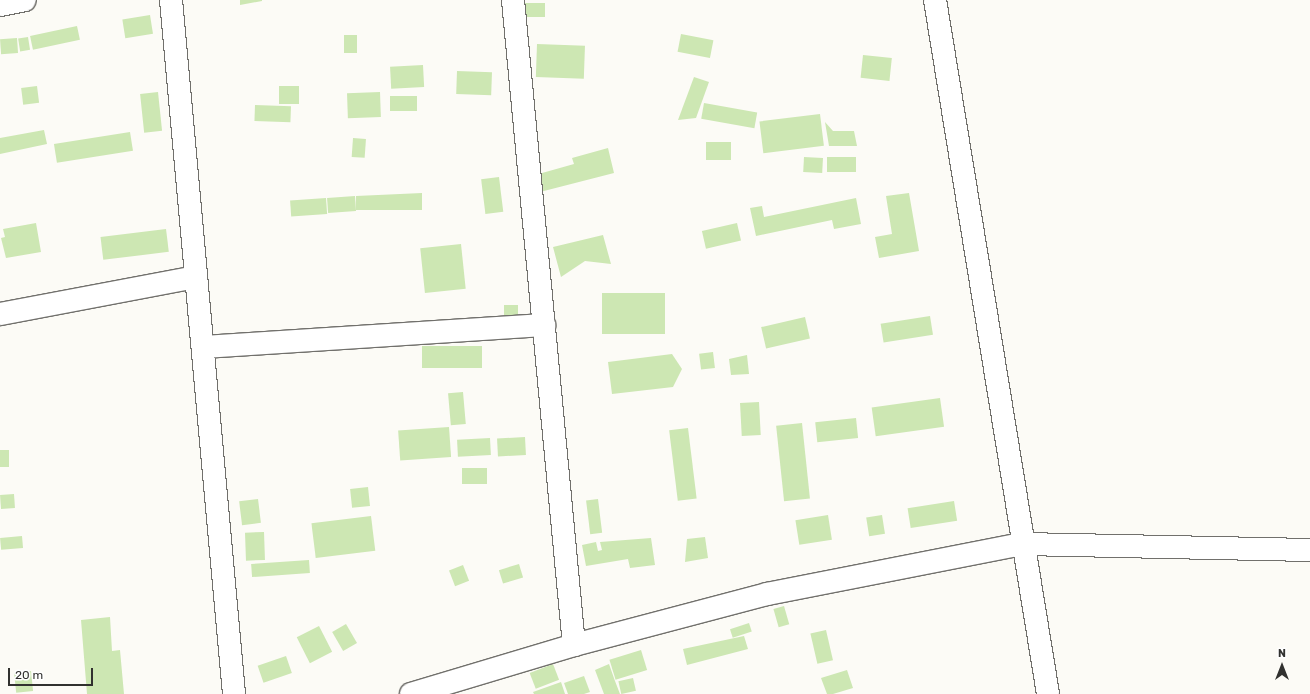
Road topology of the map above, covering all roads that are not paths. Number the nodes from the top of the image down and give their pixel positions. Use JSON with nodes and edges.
{"nodes":[{"id":1,"x":25,"y":0,"type":"edge"},
{"id":2,"x":171,"y":0,"type":"edge"},
{"id":3,"x":513,"y":0,"type":"edge"},
{"id":4,"x":934,"y":0,"type":"edge"},
{"id":5,"x":0,"y":5,"type":"edge"},
{"id":6,"x":196,"y":277,"type":"junction"},
{"id":7,"x":0,"y":314,"type":"edge"},
{"id":8,"x":544,"y":325,"type":"junction"},
{"id":9,"x":202,"y":347,"type":"junction"},
{"id":10,"x":1023,"y":544,"type":"junction"},
{"id":11,"x":1310,"y":550,"type":"edge"},
{"id":12,"x":574,"y":646,"type":"junction"},
{"id":13,"x":234,"y":694,"type":"edge"},
{"id":14,"x":411,"y":694,"type":"edge"},
{"id":15,"x":1048,"y":694,"type":"edge"}],
"edges":[{"from":1,"to":5,"type":"street"},
{"from":2,"to":6,"type":"street"},
{"from":3,"to":8,"type":"street"},
{"from":4,"to":10,"type":"street"},
{"from":6,"to":7,"type":"street"},
{"from":6,"to":9,"type":"street"},
{"from":8,"to":9,"type":"street"},
{"from":8,"to":12,"type":"street"},
{"from":9,"to":13,"type":"street"},
{"from":10,"to":11,"type":"street"},
{"from":10,"to":12,"type":"street"},
{"from":10,"to":15,"type":"street"},
{"from":12,"to":14,"type":"street"}]}
